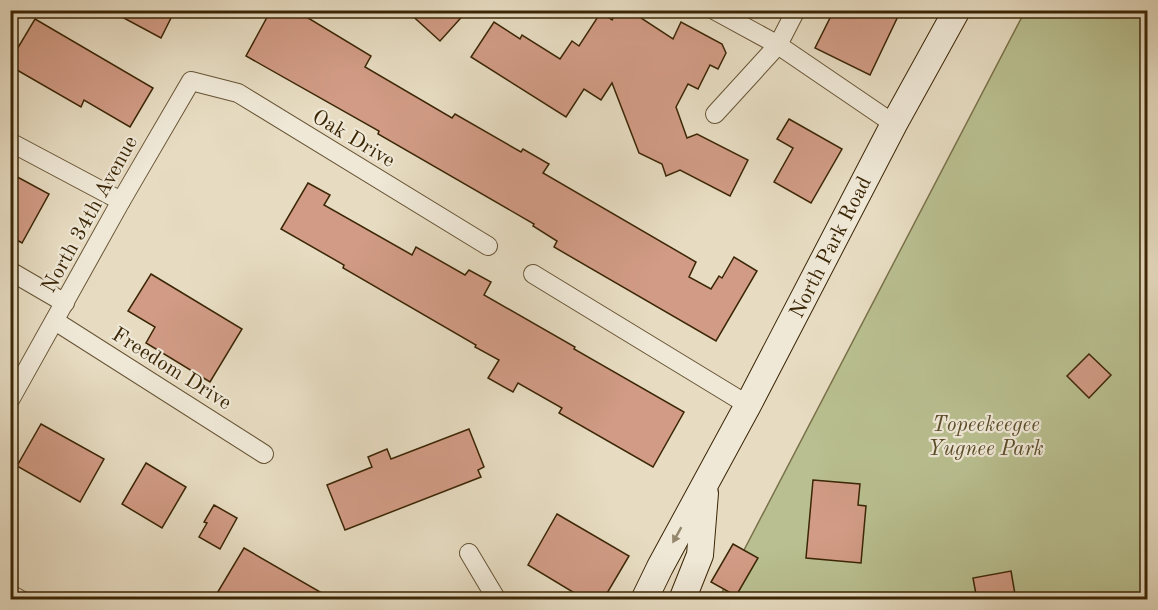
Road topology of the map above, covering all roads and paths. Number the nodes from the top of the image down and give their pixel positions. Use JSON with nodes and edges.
{"nodes":[{"id":1,"x":714,"y":10,"type":"edge"},
{"id":2,"x":796,"y":10,"type":"edge"},
{"id":3,"x":957,"y":10,"type":"edge"},
{"id":4,"x":778,"y":45,"type":"junction"},
{"id":5,"x":191,"y":81,"type":"joint"},
{"id":6,"x":715,"y":114,"type":"dead end"},
{"id":7,"x":894,"y":124,"type":"junction"},
{"id":8,"x":10,"y":142,"type":"edge"},
{"id":9,"x":121,"y":201,"type":"junction"},
{"id":10,"x":488,"y":246,"type":"dead end"},
{"id":11,"x":10,"y":271,"type":"edge"},
{"id":12,"x":533,"y":274,"type":"dead end"},
{"id":13,"x":64,"y":303,"type":"junction"},
{"id":14,"x":55,"y":321,"type":"junction"},
{"id":15,"x":10,"y":400,"type":"edge"},
{"id":16,"x":748,"y":405,"type":"junction"},
{"id":17,"x":264,"y":454,"type":"dead end"},
{"id":18,"x":705,"y":484,"type":"junction"},
{"id":19,"x":469,"y":553,"type":"dead end"},
{"id":20,"x":10,"y":594,"type":"edge"},
{"id":21,"x":21,"y":600,"type":"edge"},
{"id":22,"x":497,"y":600,"type":"edge"},
{"id":23,"x":644,"y":600,"type":"edge"},
{"id":24,"x":682,"y":600,"type":"edge"}],
"edges":[{"from":1,"to":4,"type":"street"},
{"from":2,"to":4,"type":"street"},
{"from":3,"to":7,"type":"street","name":"North Park Road"},
{"from":4,"to":6,"type":"street"},
{"from":4,"to":7,"type":"street"},
{"from":5,"to":9,"type":"street","name":"North 34th Avenue"},
{"from":5,"to":10,"type":"street","name":"Oak Drive"},
{"from":7,"to":16,"type":"street","name":"North Park Road"},
{"from":8,"to":9,"type":"street"},
{"from":9,"to":13,"type":"street","name":"North 34th Avenue"},
{"from":11,"to":13,"type":"street"},
{"from":12,"to":16,"type":"street"},
{"from":13,"to":14,"type":"street","name":"North 34th Avenue"},
{"from":14,"to":15,"type":"street","name":"North 34th Avenue"},
{"from":14,"to":17,"type":"street","name":"Freedom Drive"},
{"from":16,"to":18,"type":"street","name":"North Park Road"},
{"from":18,"to":23,"type":"street","name":"North Park Road","one_way":true},
{"from":18,"to":24,"type":"street","name":"North Park Road"},
{"from":19,"to":22,"type":"street"},
{"from":20,"to":21,"type":"street"}]}
